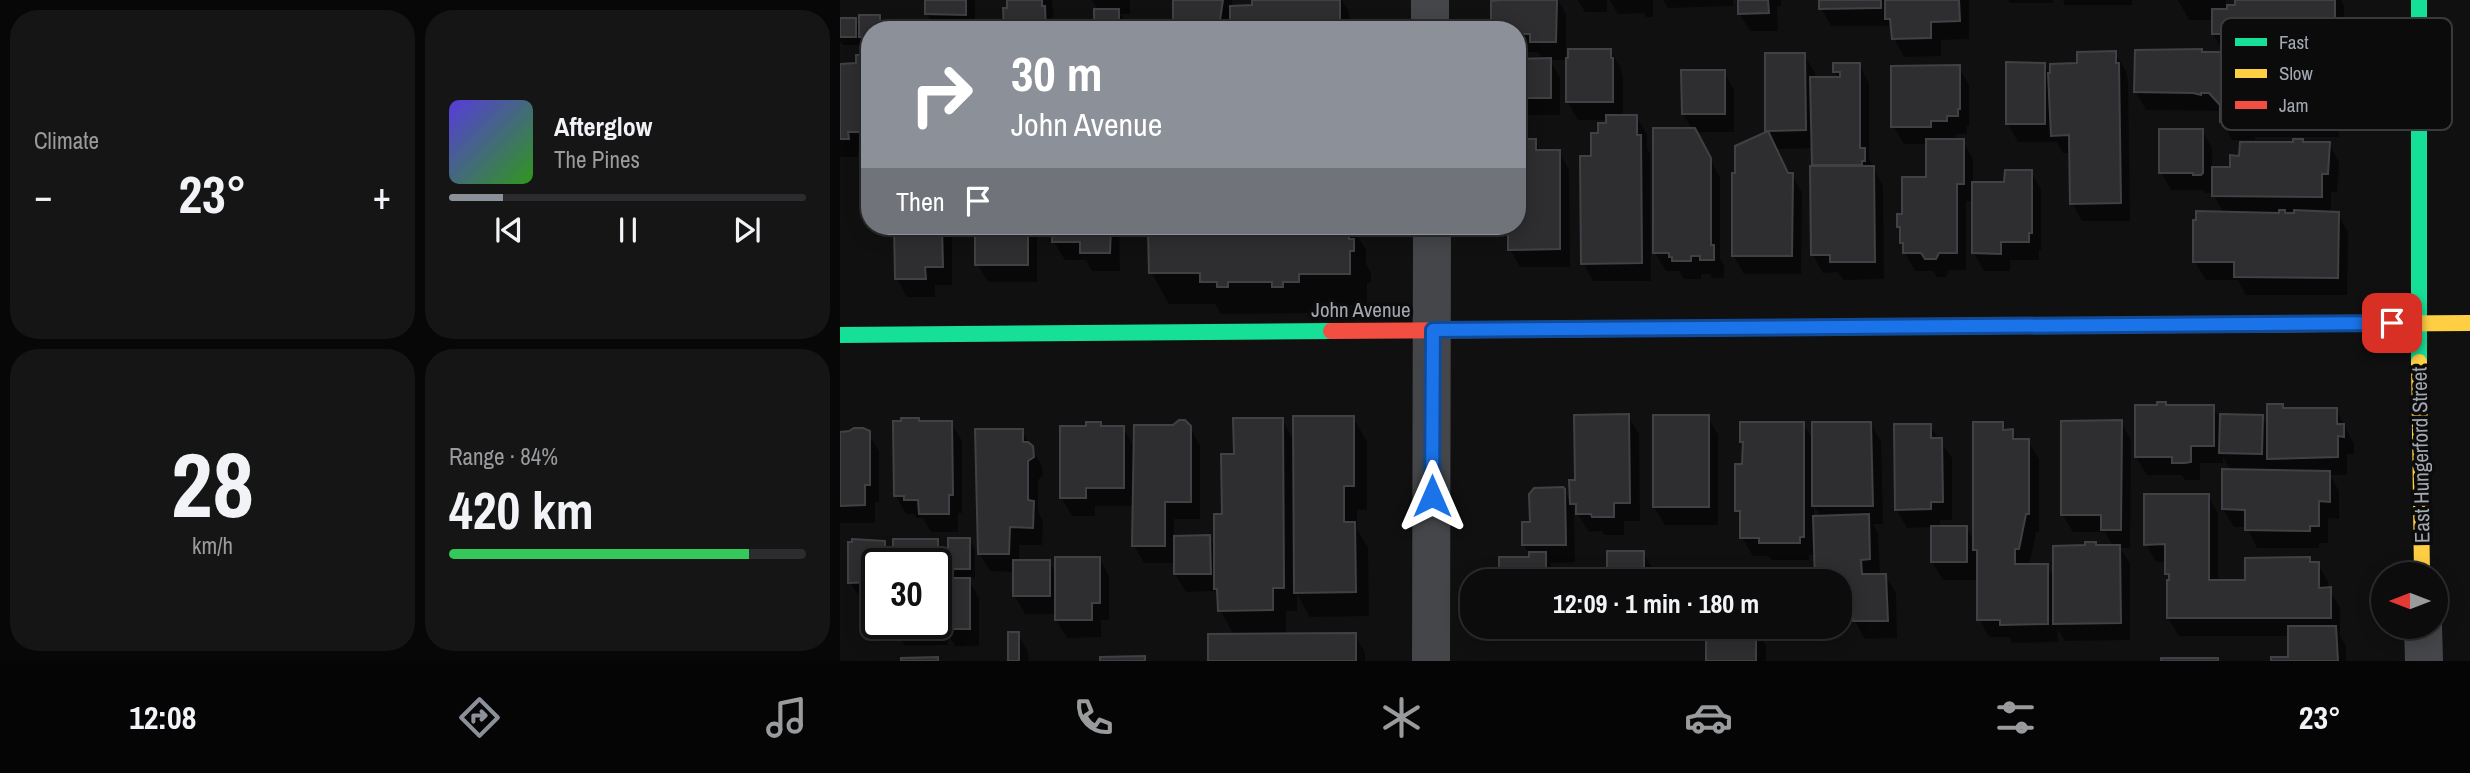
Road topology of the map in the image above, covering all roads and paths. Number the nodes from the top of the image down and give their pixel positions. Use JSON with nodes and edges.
{"nodes":[{"id":1,"x":1430,"y":0,"type":"edge"},
{"id":2,"x":2419,"y":0,"type":"edge"},
{"id":3,"x":2419,"y":18,"type":"edge"},
{"id":4,"x":1430,"y":21,"type":"edge"},
{"id":5,"x":2419,"y":130,"type":"edge"},
{"id":6,"x":1432,"y":235,"type":"edge"},
{"id":7,"x":2419,"y":323,"type":"junction"},
{"id":8,"x":2470,"y":323,"type":"edge"},
{"id":9,"x":1433,"y":330,"type":"junction"},
{"id":10,"x":840,"y":335,"type":"edge"},
{"id":11,"x":2422,"y":562,"type":"edge"},
{"id":12,"x":2423,"y":639,"type":"edge"},
{"id":13,"x":1431,"y":661,"type":"edge"},
{"id":14,"x":2424,"y":661,"type":"edge"}],
"edges":[{"from":1,"to":4,"type":"street"},
{"from":2,"to":3,"type":"street","name":"East Hungerford Street"},
{"from":5,"to":7,"type":"street","name":"East Hungerford Street"},
{"from":6,"to":9,"type":"street"},
{"from":7,"to":8,"type":"street","name":"John Avenue"},
{"from":7,"to":9,"type":"street","name":"John Avenue"},
{"from":7,"to":11,"type":"street","name":"East Hungerford Street"},
{"from":9,"to":10,"type":"street","name":"John Avenue"},
{"from":9,"to":13,"type":"street"},
{"from":12,"to":14,"type":"street"}]}
